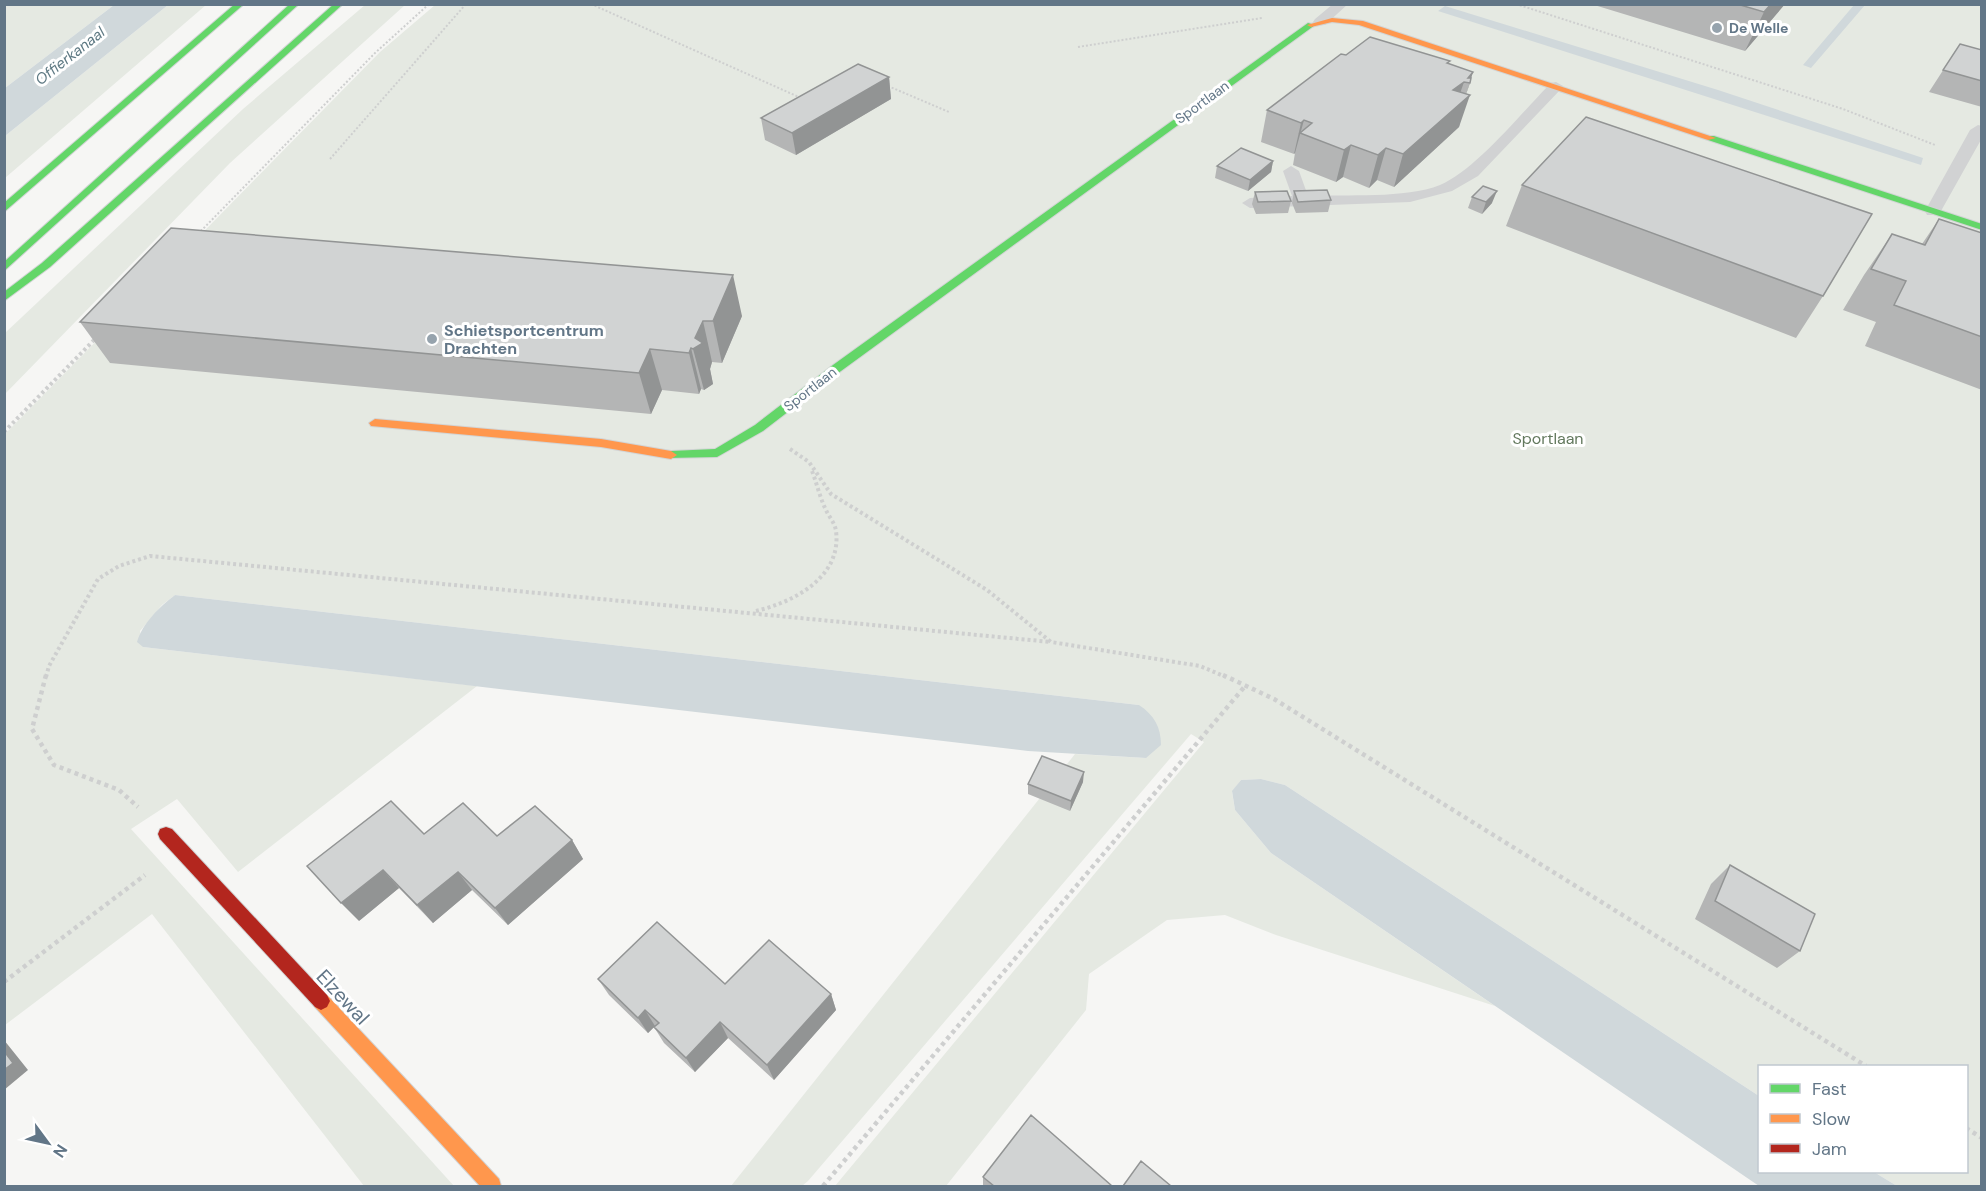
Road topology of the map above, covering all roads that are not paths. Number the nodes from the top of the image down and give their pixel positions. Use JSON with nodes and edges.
{"nodes":[{"id":1,"x":240,"y":4,"type":"edge"},
{"id":2,"x":294,"y":4,"type":"edge"},
{"id":3,"x":339,"y":4,"type":"edge"},
{"id":4,"x":1342,"y":4,"type":"edge"},
{"id":5,"x":1320,"y":22,"type":"junction"},
{"id":6,"x":1556,"y":86,"type":"junction"},
{"id":7,"x":1978,"y":130,"type":"dead end"},
{"id":8,"x":1291,"y":171,"type":"dead end"},
{"id":9,"x":1302,"y":201,"type":"junction"},
{"id":10,"x":1250,"y":203,"type":"dead end"},
{"id":11,"x":4,"y":209,"type":"edge"},
{"id":12,"x":1933,"y":211,"type":"junction"},
{"id":13,"x":1982,"y":227,"type":"edge"},
{"id":14,"x":4,"y":268,"type":"edge"},
{"id":15,"x":4,"y":298,"type":"edge"},
{"id":16,"x":375,"y":423,"type":"dead end"},
{"id":17,"x":166,"y":834,"type":"road end"},
{"id":18,"x":492,"y":1186,"type":"edge"}],
"edges":[{"from":1,"to":11,"type":"main road"},
{"from":2,"to":14,"type":"main road"},
{"from":3,"to":15,"type":"main road"},
{"from":4,"to":5,"type":"lane"},
{"from":5,"to":6,"type":"main road","name":"Sportlaan"},
{"from":5,"to":16,"type":"main road","name":"Sportlaan"},
{"from":6,"to":9,"type":"lane"},
{"from":6,"to":12,"type":"main road","name":"Sportlaan"},
{"from":7,"to":12,"type":"lane"},
{"from":8,"to":9,"type":"lane"},
{"from":9,"to":10,"type":"lane"},
{"from":12,"to":13,"type":"main road","name":"Sportlaan"},
{"from":17,"to":18,"type":"main road","name":"Elzewal"}]}
